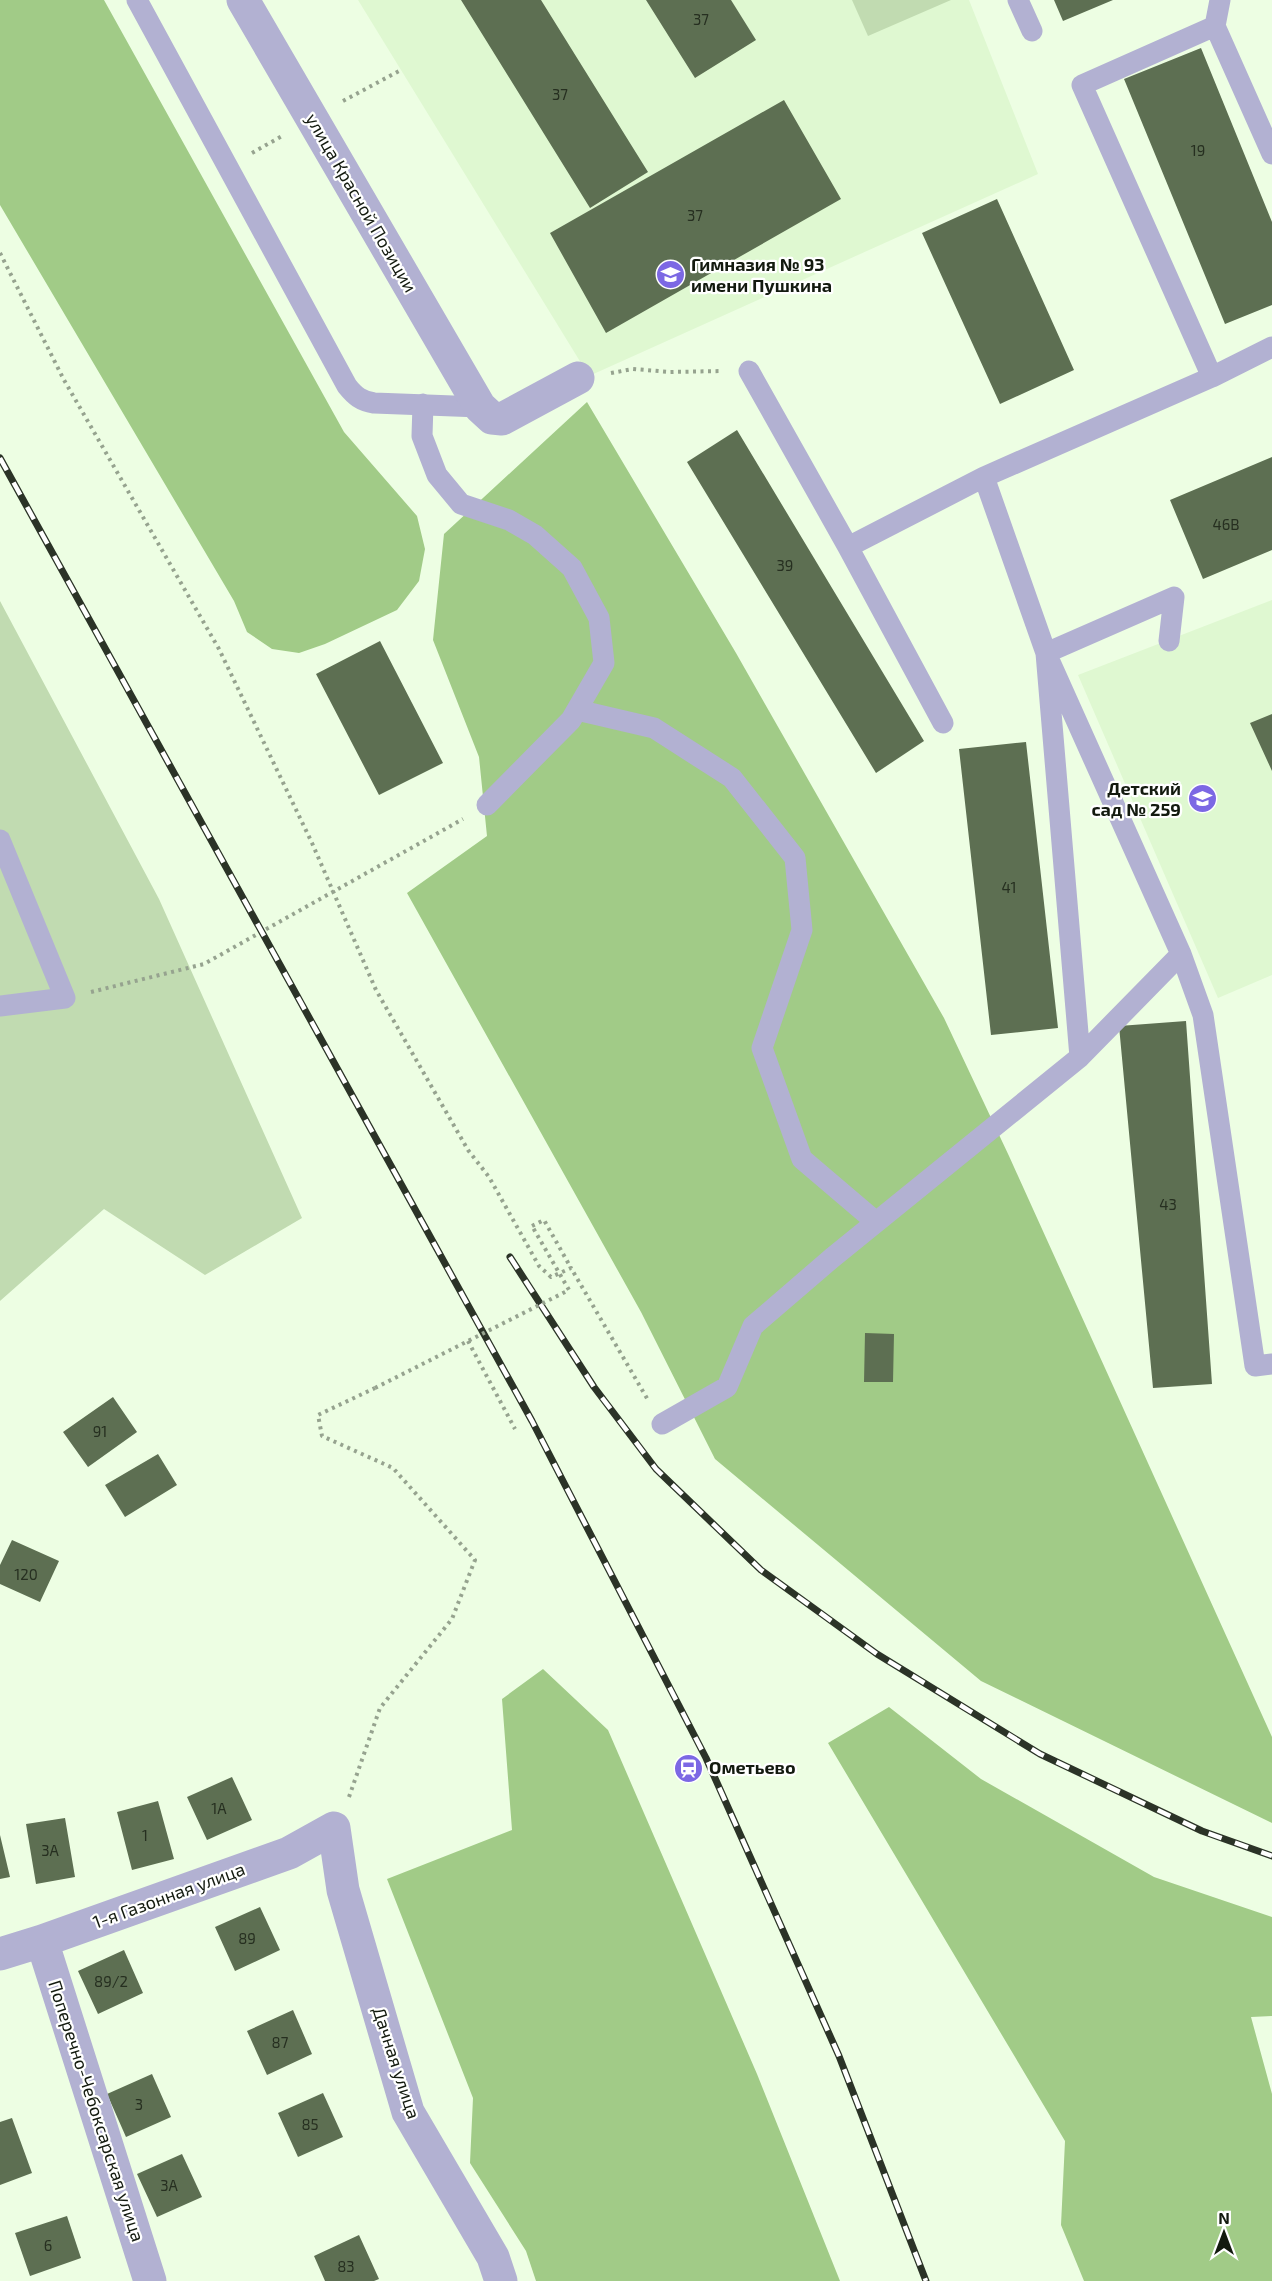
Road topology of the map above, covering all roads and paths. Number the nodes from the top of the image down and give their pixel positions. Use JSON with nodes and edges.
{"nodes":[{"id":1,"x":137,"y":0,"type":"edge"},
{"id":2,"x":243,"y":0,"type":"edge"},
{"id":3,"x":1017,"y":0,"type":"edge"},
{"id":4,"x":1220,"y":0,"type":"edge"},
{"id":5,"x":1215,"y":26,"type":"junction"},
{"id":6,"x":1032,"y":31,"type":"dead end"},
{"id":7,"x":1272,"y":154,"type":"edge"},
{"id":8,"x":0,"y":253,"type":"edge"},
{"id":9,"x":1272,"y":347,"type":"edge"},
{"id":10,"x":749,"y":371,"type":"joint"},
{"id":11,"x":1212,"y":377,"type":"junction"},
{"id":12,"x":578,"y":378,"type":"joint"},
{"id":13,"x":423,"y":404,"type":"junction"},
{"id":14,"x":480,"y":407,"type":"junction"},
{"id":15,"x":984,"y":477,"type":"junction"},
{"id":16,"x":848,"y":547,"type":"junction"},
{"id":17,"x":1169,"y":641,"type":"dead end"},
{"id":18,"x":1046,"y":653,"type":"junction"},
{"id":19,"x":577,"y":710,"type":"junction"},
{"id":20,"x":943,"y":723,"type":"dead end"},
{"id":21,"x":487,"y":805,"type":"joint"},
{"id":22,"x":0,"y":840,"type":"edge"},
{"id":23,"x":333,"y":892,"type":"junction"},
{"id":24,"x":1181,"y":954,"type":"junction"},
{"id":25,"x":65,"y":998,"type":"junction"},
{"id":26,"x":0,"y":1006,"type":"edge"},
{"id":27,"x":1080,"y":1057,"type":"junction"},
{"id":28,"x":876,"y":1222,"type":"junction"},
{"id":29,"x":571,"y":1268,"type":"junction"},
{"id":30,"x":468,"y":1341,"type":"junction"},
{"id":31,"x":1272,"y":1364,"type":"edge"},
{"id":32,"x":662,"y":1424,"type":"joint"},
{"id":33,"x":515,"y":1429,"type":"dead end"},
{"id":34,"x":334,"y":1828,"type":"junction"},
{"id":35,"x":42,"y":1941,"type":"junction"},
{"id":36,"x":0,"y":1954,"type":"edge"},
{"id":37,"x":150,"y":2281,"type":"edge"},
{"id":38,"x":501,"y":2281,"type":"edge"}],
"edges":[{"from":1,"to":13,"type":"lane"},
{"from":2,"to":14,"type":"street","name":"улица Красной Позиции"},
{"from":3,"to":6,"type":"lane"},
{"from":4,"to":5,"type":"lane"},
{"from":5,"to":7,"type":"lane"},
{"from":5,"to":11,"type":"lane"},
{"from":8,"to":23,"type":"path"},
{"from":9,"to":11,"type":"lane"},
{"from":10,"to":12,"type":"path"},
{"from":10,"to":16,"type":"lane"},
{"from":11,"to":15,"type":"lane"},
{"from":12,"to":14,"type":"street"},
{"from":13,"to":14,"type":"lane"},
{"from":13,"to":19,"type":"lane"},
{"from":15,"to":16,"type":"lane"},
{"from":15,"to":18,"type":"lane"},
{"from":16,"to":20,"type":"lane"},
{"from":17,"to":18,"type":"lane"},
{"from":18,"to":24,"type":"lane"},
{"from":18,"to":27,"type":"lane"},
{"from":19,"to":21,"type":"lane"},
{"from":19,"to":28,"type":"lane"},
{"from":21,"to":23,"type":"path"},
{"from":22,"to":25,"type":"lane"},
{"from":23,"to":25,"type":"path"},
{"from":23,"to":29,"type":"path"},
{"from":24,"to":27,"type":"lane"},
{"from":24,"to":31,"type":"lane"},
{"from":25,"to":26,"type":"lane"},
{"from":27,"to":28,"type":"lane"},
{"from":28,"to":32,"type":"lane"},
{"from":29,"to":30,"type":"path","bridge":true},
{"from":29,"to":32,"type":"path"},
{"from":30,"to":33,"type":"path"},
{"from":30,"to":34,"type":"path","bridge":true},
{"from":34,"to":35,"type":"street","name":"1-я Газонная улица"},
{"from":34,"to":38,"type":"street","name":"Дачная улица"},
{"from":35,"to":36,"type":"street","name":"1-я Газонная улица"},
{"from":35,"to":37,"type":"street","name":"Поперечно-Чебоксарская улица"}]}
